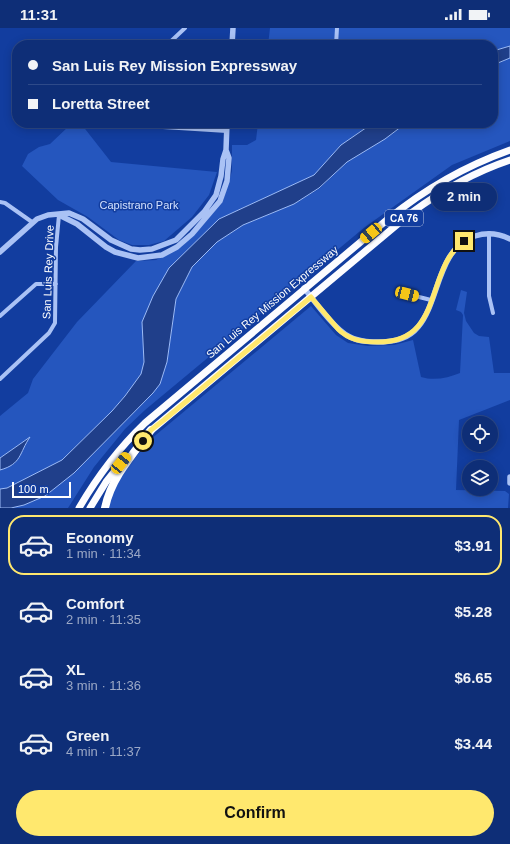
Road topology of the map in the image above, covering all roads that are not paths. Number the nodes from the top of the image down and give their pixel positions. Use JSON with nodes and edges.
{"nodes":[{"id":1,"x":185,"y":28,"type":"edge"},
{"id":2,"x":233,"y":28,"type":"edge"},
{"id":3,"x":337,"y":28,"type":"edge"},
{"id":4,"x":172,"y":40,"type":"edge"},
{"id":5,"x":232,"y":40,"type":"edge"},
{"id":6,"x":336,"y":40,"type":"edge"},
{"id":7,"x":179,"y":128,"type":"edge"},
{"id":8,"x":227,"y":131,"type":"joint"},
{"id":9,"x":510,"y":150,"type":"edge"},
{"id":10,"x":510,"y":160,"type":"edge"},
{"id":11,"x":0,"y":202,"type":"edge"},
{"id":12,"x":59,"y":215,"type":"junction"},
{"id":13,"x":32,"y":222,"type":"junction"},
{"id":14,"x":489,"y":234,"type":"junction"},
{"id":15,"x":510,"y":239,"type":"edge"},
{"id":16,"x":0,"y":252,"type":"edge"},
{"id":17,"x":56,"y":284,"type":"junction"},
{"id":18,"x":304,"y":288,"type":"junction"},
{"id":19,"x":407,"y":294,"type":"dead end"},
{"id":20,"x":311,"y":297,"type":"junction"},
{"id":21,"x":431,"y":300,"type":"junction"},
{"id":22,"x":493,"y":313,"type":"dead end"},
{"id":23,"x":0,"y":316,"type":"edge"},
{"id":24,"x":0,"y":379,"type":"edge"},
{"id":25,"x":151,"y":430,"type":"junction"},
{"id":26,"x":510,"y":477,"type":"edge"},
{"id":27,"x":510,"y":483,"type":"edge"},
{"id":28,"x":79,"y":508,"type":"edge"},
{"id":29,"x":90,"y":508,"type":"edge"},
{"id":30,"x":105,"y":508,"type":"edge"}],
"edges":[{"from":1,"to":4,"type":"street"},
{"from":2,"to":5,"type":"street"},
{"from":3,"to":6,"type":"street"},
{"from":7,"to":8,"type":"street"},
{"from":8,"to":12,"type":"street"},
{"from":9,"to":18,"type":"highway","name":"San Luis Rey Mission Expressway","number":"CA 76"},
{"from":10,"to":20,"type":"highway","name":"San Luis Rey Mission Expressway","number":"CA 76"},
{"from":11,"to":13,"type":"street"},
{"from":12,"to":13,"type":"street"},
{"from":12,"to":17,"type":"street","name":"San Luis Rey Drive"},
{"from":13,"to":16,"type":"street"},
{"from":14,"to":15,"type":"street"},
{"from":14,"to":21,"type":"street"},
{"from":14,"to":22,"type":"street"},
{"from":17,"to":23,"type":"street"},
{"from":17,"to":24,"type":"street","name":"San Luis Rey Drive"},
{"from":18,"to":20,"type":"street"},
{"from":18,"to":28,"type":"highway","name":"San Luis Rey Mission Expressway","number":"CA 76"},
{"from":19,"to":21,"type":"street"},
{"from":20,"to":21,"type":"street"},
{"from":20,"to":25,"type":"highway","name":"San Luis Rey Mission Expressway","number":"CA 76"},
{"from":25,"to":29,"type":"highway","number":"CA 76"},
{"from":25,"to":30,"type":"highway"},
{"from":26,"to":27,"type":"street"}]}
